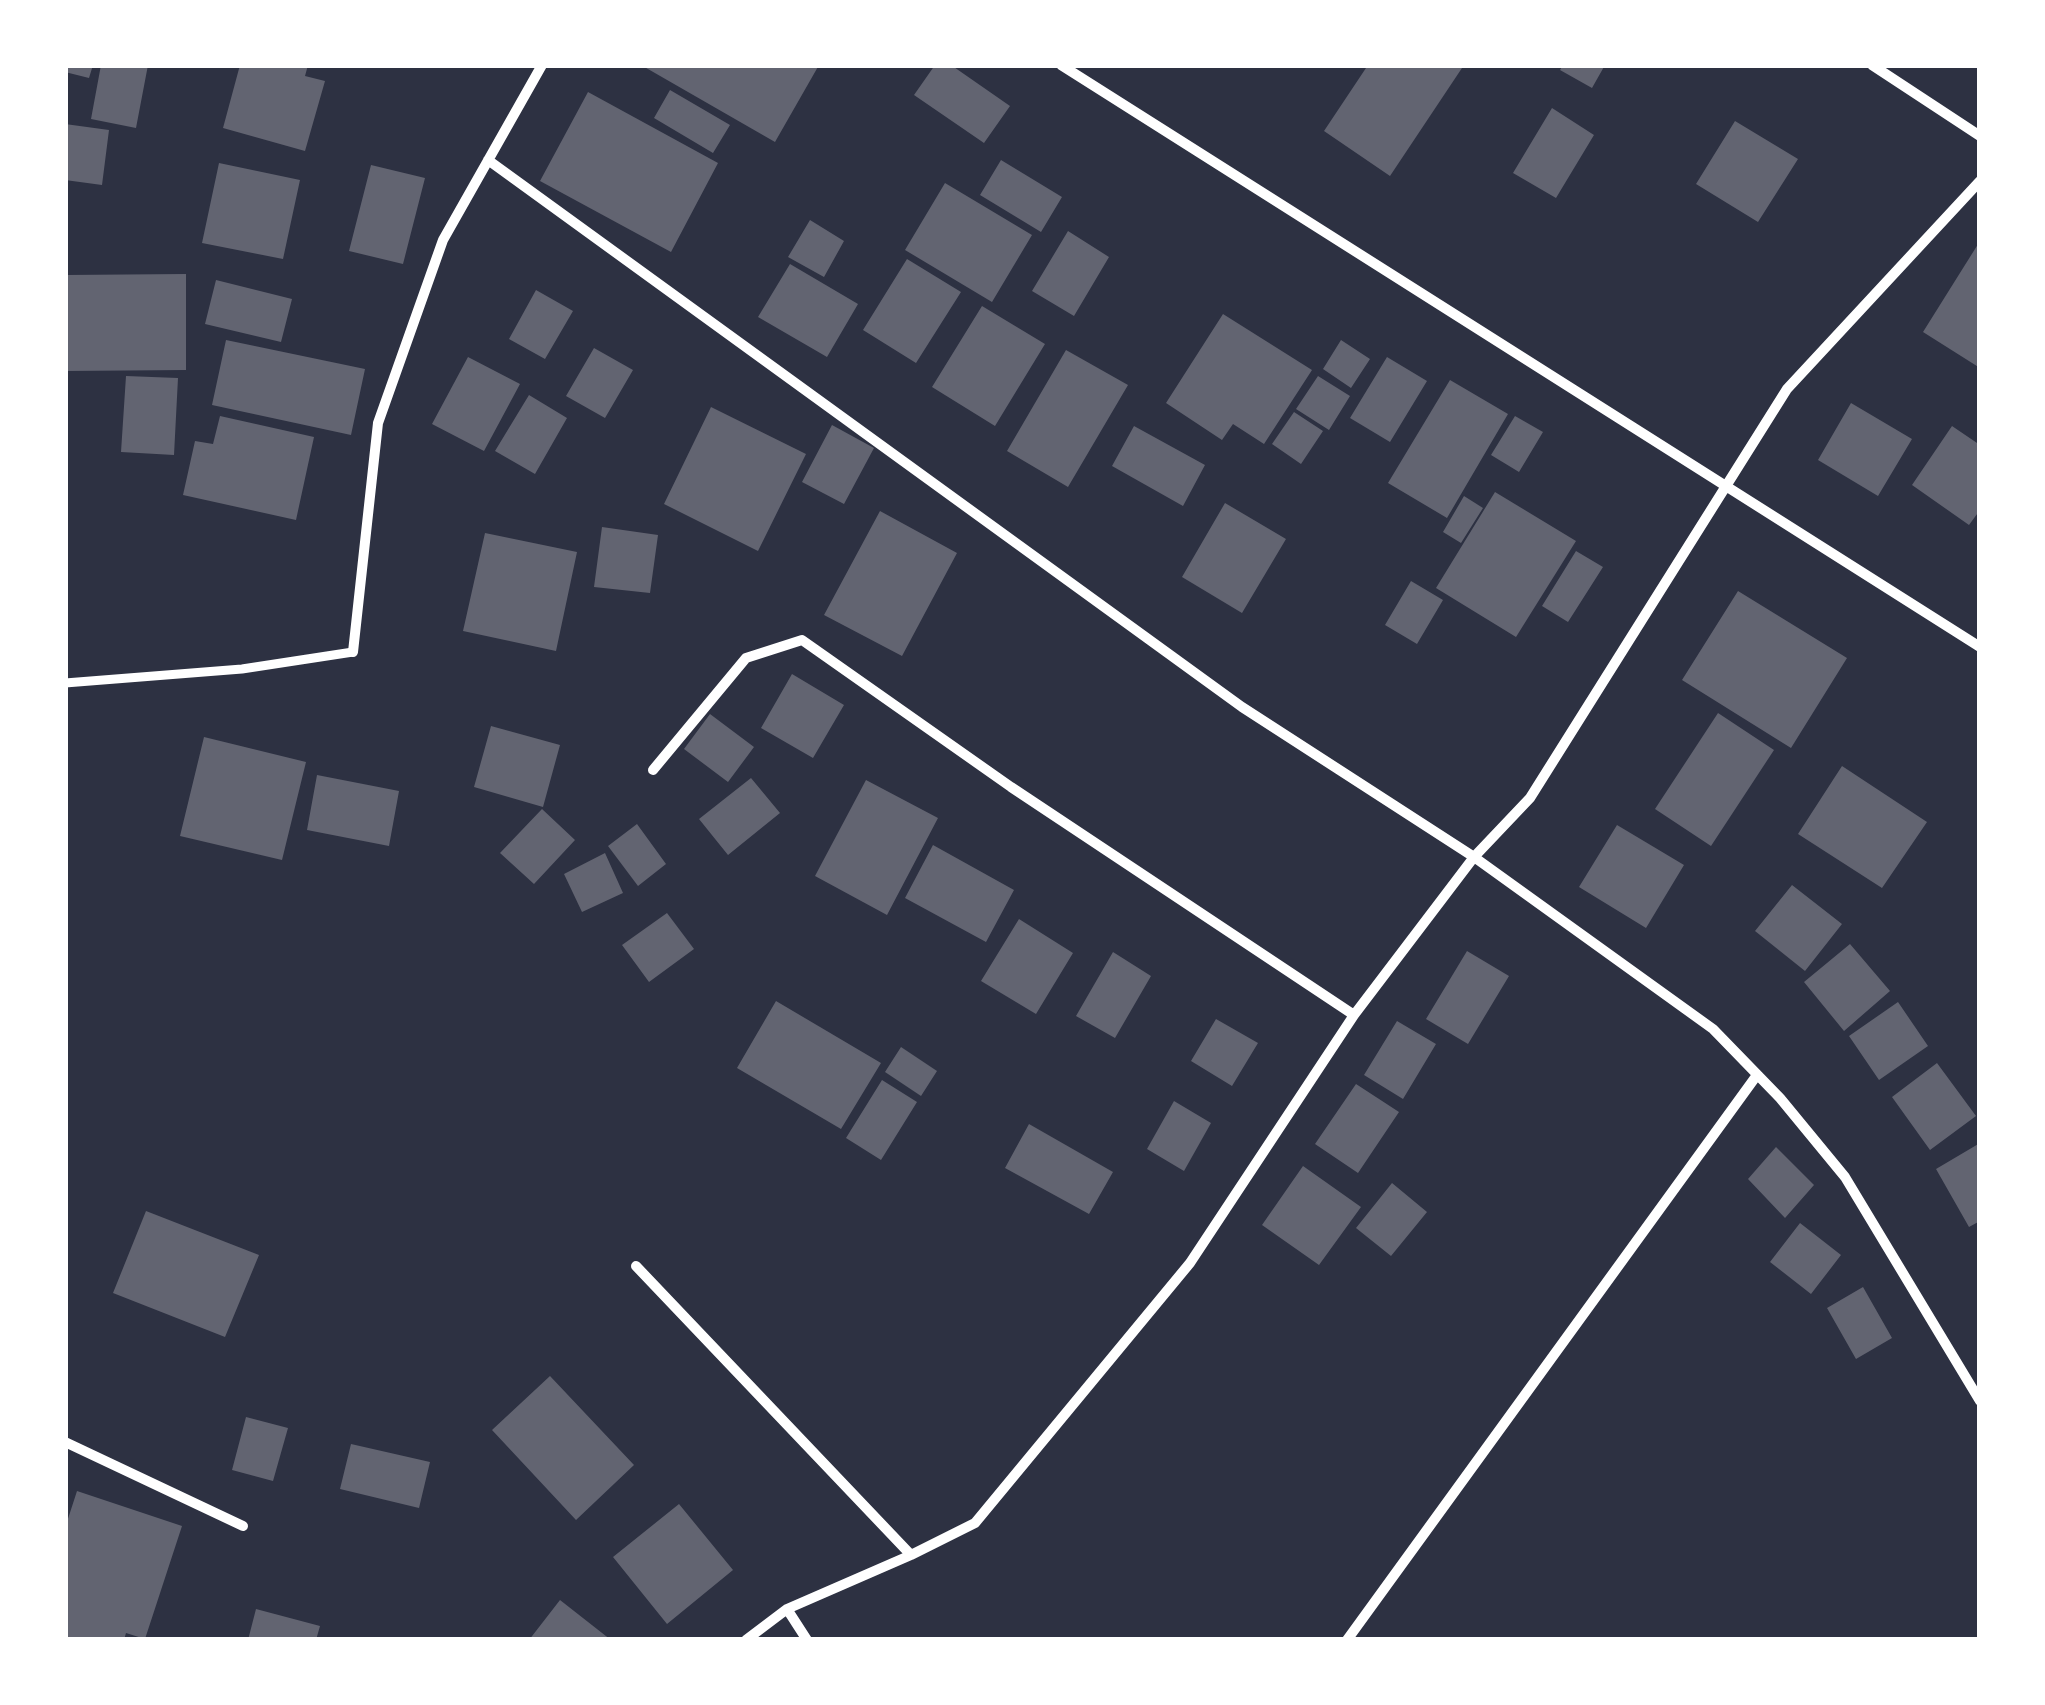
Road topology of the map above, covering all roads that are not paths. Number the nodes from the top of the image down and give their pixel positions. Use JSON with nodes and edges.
{"nodes":[{"id":1,"x":542,"y":65,"type":"edge"},
{"id":2,"x":1061,"y":65,"type":"edge"},
{"id":3,"x":1872,"y":65,"type":"edge"},
{"id":4,"x":1980,"y":136,"type":"edge"},
{"id":5,"x":488,"y":160,"type":"junction"},
{"id":6,"x":1980,"y":181,"type":"edge"},
{"id":7,"x":1727,"y":484,"type":"junction"},
{"id":8,"x":1980,"y":646,"type":"edge"},
{"id":9,"x":353,"y":652,"type":"joint"},
{"id":10,"x":65,"y":683,"type":"edge"},
{"id":11,"x":653,"y":770,"type":"dead end"},
{"id":12,"x":1474,"y":857,"type":"junction"},
{"id":13,"x":1354,"y":1015,"type":"junction"},
{"id":14,"x":1757,"y":1075,"type":"junction"},
{"id":15,"x":636,"y":1266,"type":"dead end"},
{"id":16,"x":1980,"y":1400,"type":"edge"},
{"id":17,"x":65,"y":1442,"type":"edge"},
{"id":18,"x":243,"y":1526,"type":"dead end"},
{"id":19,"x":911,"y":1555,"type":"junction"},
{"id":20,"x":787,"y":1608,"type":"junction"},
{"id":21,"x":746,"y":1640,"type":"edge"},
{"id":22,"x":807,"y":1640,"type":"edge"},
{"id":23,"x":1347,"y":1640,"type":"edge"}],
"edges":[{"from":1,"to":5,"type":"street"},
{"from":2,"to":7,"type":"street"},
{"from":3,"to":4,"type":"street"},
{"from":5,"to":9,"type":"street"},
{"from":5,"to":12,"type":"street"},
{"from":6,"to":7,"type":"street"},
{"from":7,"to":8,"type":"street"},
{"from":7,"to":12,"type":"street"},
{"from":9,"to":10,"type":"street"},
{"from":11,"to":13,"type":"street"},
{"from":12,"to":13,"type":"street"},
{"from":12,"to":14,"type":"street"},
{"from":13,"to":19,"type":"street"},
{"from":14,"to":16,"type":"street"},
{"from":14,"to":23,"type":"street"},
{"from":15,"to":19,"type":"street"},
{"from":17,"to":18,"type":"street"},
{"from":19,"to":20,"type":"street"},
{"from":20,"to":21,"type":"street"},
{"from":20,"to":22,"type":"street"}]}
